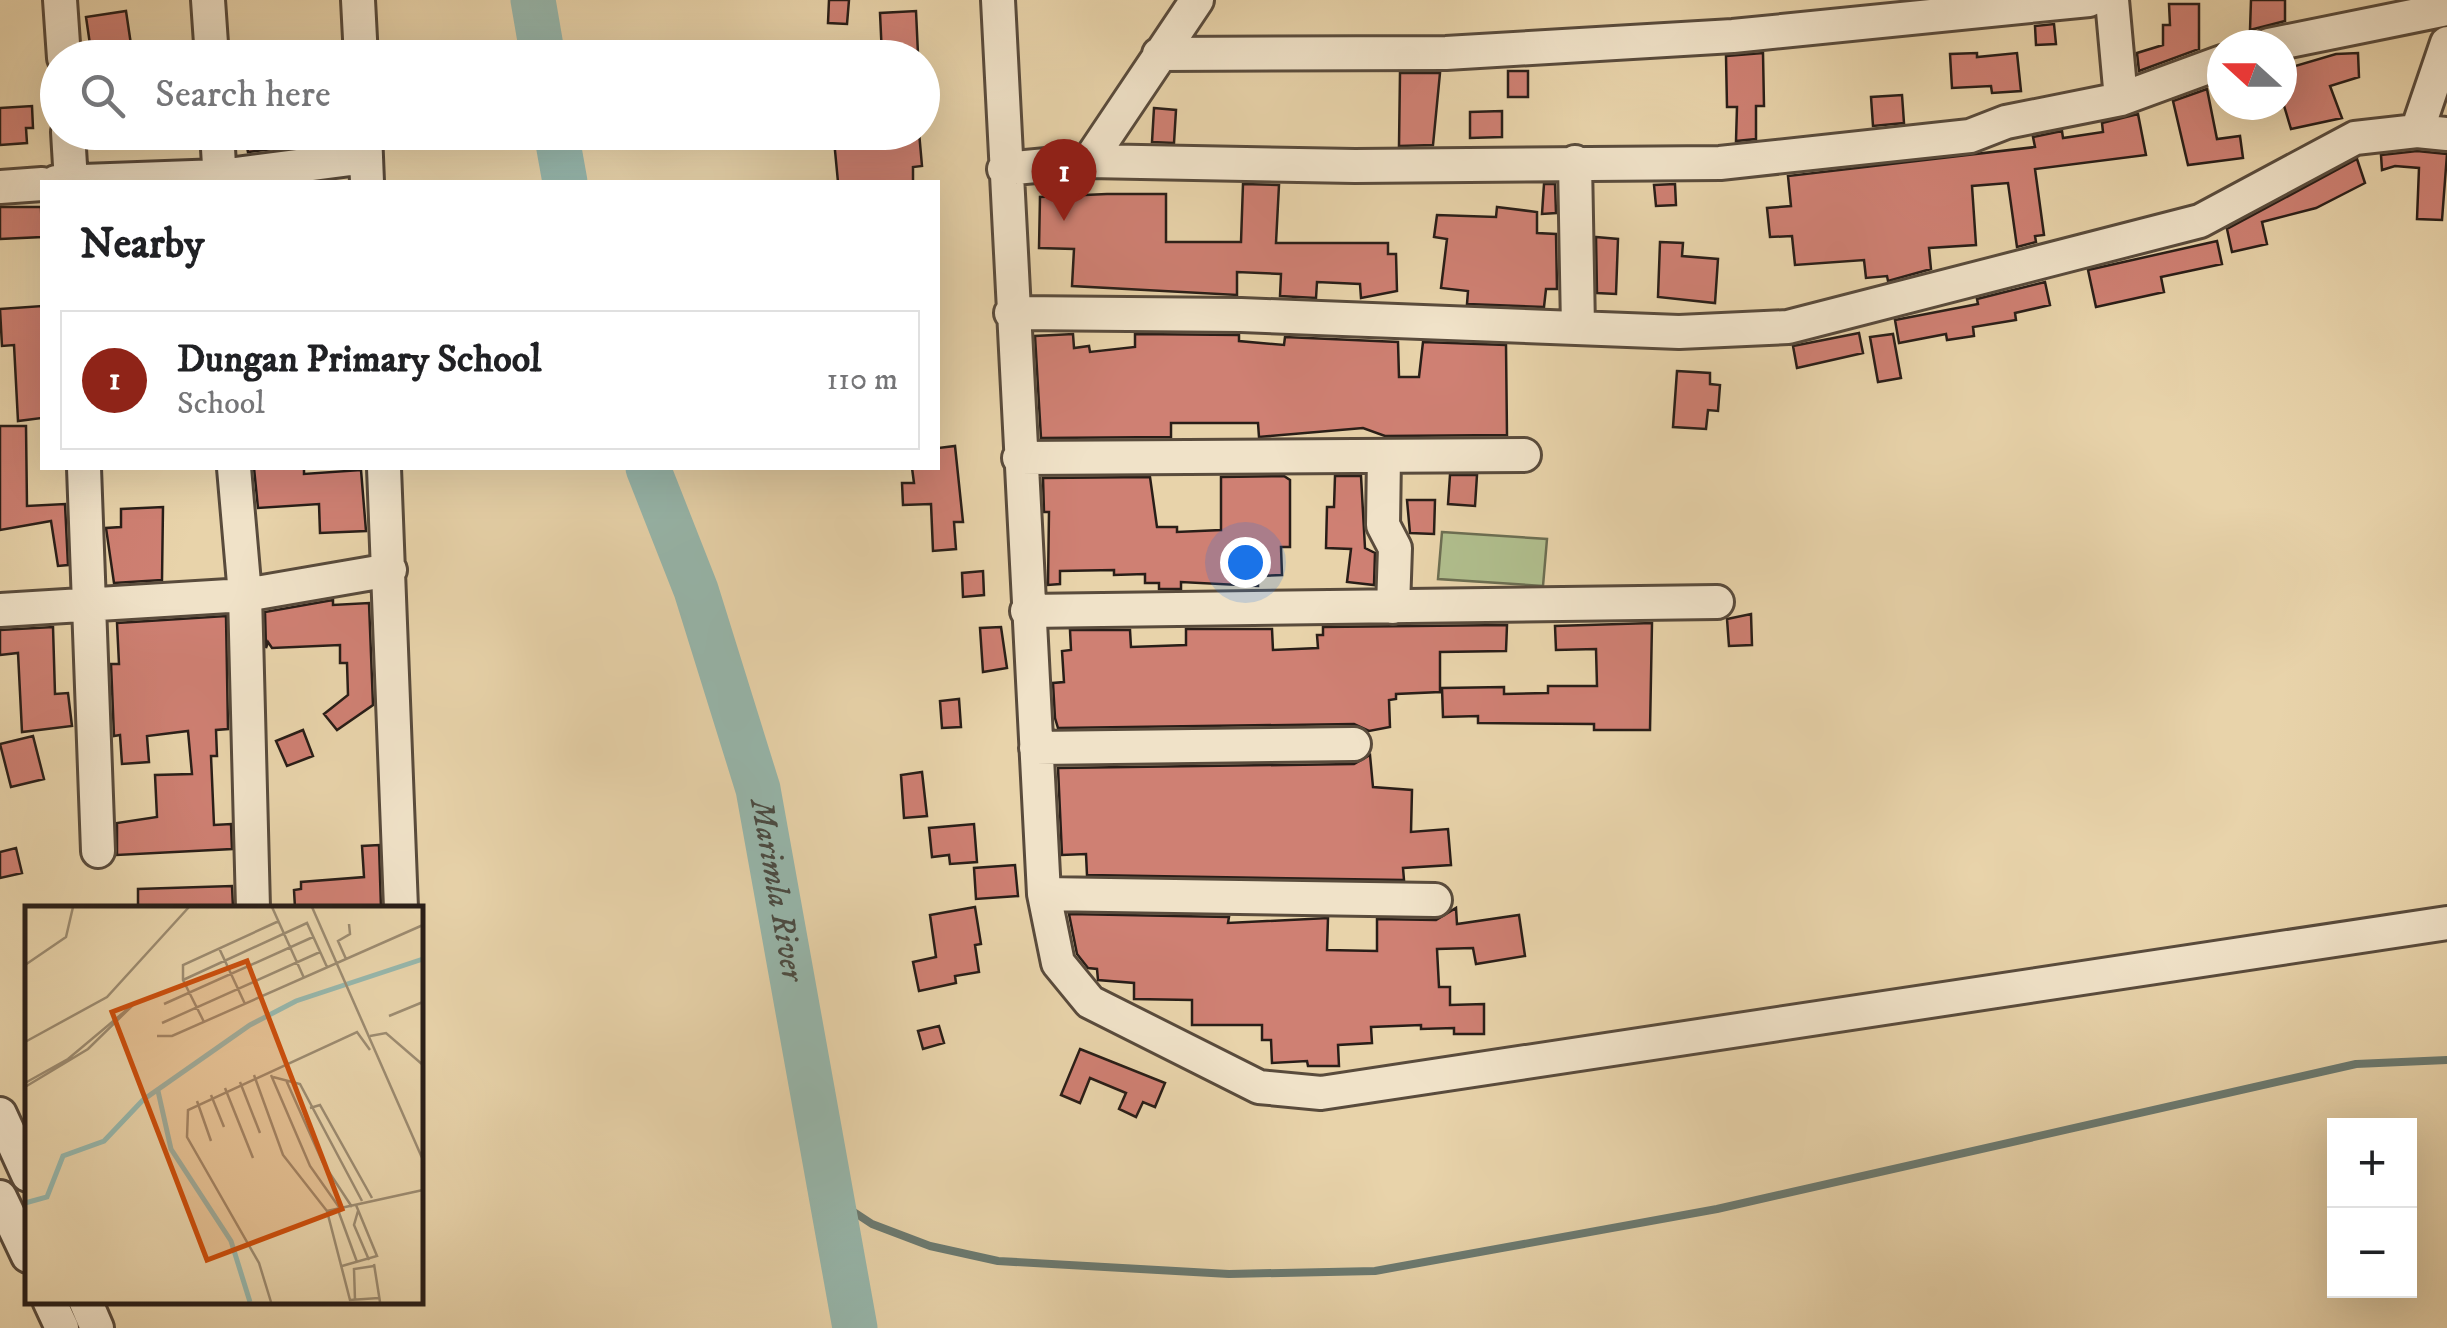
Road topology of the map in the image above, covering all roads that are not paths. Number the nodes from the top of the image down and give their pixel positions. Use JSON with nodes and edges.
{"nodes":[{"id":1,"x":60,"y":0,"type":"edge"},
{"id":2,"x":208,"y":0,"type":"edge"},
{"id":3,"x":358,"y":0,"type":"edge"},
{"id":4,"x":998,"y":0,"type":"edge"},
{"id":5,"x":1198,"y":0,"type":"edge"},
{"id":6,"x":2088,"y":0,"type":"edge"},
{"id":7,"x":2112,"y":0,"type":"edge"},
{"id":8,"x":2447,"y":9,"type":"edge"},
{"id":9,"x":2297,"y":39,"type":"edge"},
{"id":10,"x":63,"y":40,"type":"edge"},
{"id":11,"x":211,"y":40,"type":"edge"},
{"id":12,"x":360,"y":40,"type":"edge"},
{"id":13,"x":2447,"y":44,"type":"edge"},
{"id":14,"x":1160,"y":54,"type":"junction"},
{"id":15,"x":2207,"y":67,"type":"edge"},
{"id":16,"x":2121,"y":99,"type":"junction"},
{"id":17,"x":2432,"y":132,"type":"edge"},
{"id":18,"x":69,"y":150,"type":"edge"},
{"id":19,"x":218,"y":150,"type":"edge"},
{"id":20,"x":366,"y":157,"type":"edge"},
{"id":21,"x":1089,"y":162,"type":"junction"},
{"id":22,"x":1575,"y":162,"type":"junction"},
{"id":23,"x":1004,"y":169,"type":"junction"},
{"id":24,"x":220,"y":179,"type":"edge"},
{"id":25,"x":71,"y":180,"type":"edge"},
{"id":26,"x":170,"y":180,"type":"edge"},
{"id":27,"x":40,"y":184,"type":"edge"},
{"id":28,"x":0,"y":187,"type":"edge"},
{"id":29,"x":1011,"y":313,"type":"junction"},
{"id":30,"x":1578,"y":328,"type":"junction"},
{"id":31,"x":1524,"y":455,"type":"dead end"},
{"id":32,"x":1384,"y":456,"type":"junction"},
{"id":33,"x":1019,"y":458,"type":"junction"},
{"id":34,"x":84,"y":470,"type":"edge"},
{"id":35,"x":234,"y":470,"type":"edge"},
{"id":36,"x":384,"y":470,"type":"edge"},
{"id":37,"x":390,"y":570,"type":"junction"},
{"id":38,"x":245,"y":596,"type":"junction"},
{"id":39,"x":1717,"y":602,"type":"dead end"},
{"id":40,"x":90,"y":605,"type":"junction"},
{"id":41,"x":1393,"y":607,"type":"junction"},
{"id":42,"x":0,"y":610,"type":"edge"},
{"id":43,"x":1027,"y":611,"type":"junction"},
{"id":44,"x":1354,"y":744,"type":"dead end"},
{"id":45,"x":1036,"y":748,"type":"junction"},
{"id":46,"x":98,"y":851,"type":"dead end"},
{"id":47,"x":1044,"y":894,"type":"junction"},
{"id":48,"x":1434,"y":900,"type":"dead end"},
{"id":49,"x":254,"y":906,"type":"edge"},
{"id":50,"x":401,"y":906,"type":"edge"},
{"id":51,"x":2447,"y":923,"type":"edge"},
{"id":52,"x":0,"y":1114,"type":"edge"},
{"id":53,"x":25,"y":1168,"type":"edge"},
{"id":54,"x":0,"y":1198,"type":"edge"},
{"id":55,"x":25,"y":1250,"type":"edge"},
{"id":56,"x":50,"y":1303,"type":"edge"},
{"id":57,"x":86,"y":1303,"type":"edge"},
{"id":58,"x":62,"y":1328,"type":"edge"},
{"id":59,"x":97,"y":1328,"type":"edge"}],
"edges":[{"from":1,"to":10,"type":"street"},
{"from":2,"to":11,"type":"street"},
{"from":3,"to":12,"type":"street"},
{"from":4,"to":23,"type":"street"},
{"from":5,"to":14,"type":"street"},
{"from":6,"to":14,"type":"street"},
{"from":7,"to":16,"type":"street"},
{"from":8,"to":9,"type":"street"},
{"from":13,"to":17,"type":"street"},
{"from":14,"to":21,"type":"street"},
{"from":15,"to":16,"type":"street"},
{"from":16,"to":22,"type":"street"},
{"from":17,"to":30,"type":"street"},
{"from":18,"to":25,"type":"street"},
{"from":19,"to":24,"type":"street"},
{"from":20,"to":24,"type":"street"},
{"from":21,"to":22,"type":"street"},
{"from":21,"to":23,"type":"street"},
{"from":22,"to":30,"type":"street"},
{"from":23,"to":29,"type":"street"},
{"from":24,"to":26,"type":"street"},
{"from":27,"to":28,"type":"street"},
{"from":29,"to":30,"type":"street"},
{"from":29,"to":33,"type":"street"},
{"from":31,"to":32,"type":"street"},
{"from":32,"to":33,"type":"street"},
{"from":32,"to":41,"type":"street"},
{"from":33,"to":43,"type":"street"},
{"from":34,"to":40,"type":"street"},
{"from":35,"to":38,"type":"street"},
{"from":36,"to":37,"type":"street"},
{"from":37,"to":38,"type":"street"},
{"from":37,"to":50,"type":"street"},
{"from":38,"to":40,"type":"street"},
{"from":38,"to":49,"type":"street"},
{"from":39,"to":41,"type":"street"},
{"from":40,"to":42,"type":"street"},
{"from":40,"to":46,"type":"street"},
{"from":41,"to":43,"type":"street"},
{"from":43,"to":45,"type":"street"},
{"from":44,"to":45,"type":"street"},
{"from":45,"to":47,"type":"street"},
{"from":47,"to":48,"type":"street"},
{"from":47,"to":51,"type":"street"},
{"from":52,"to":53,"type":"street"},
{"from":54,"to":55,"type":"street"},
{"from":56,"to":58,"type":"street"},
{"from":57,"to":59,"type":"street"}]}
